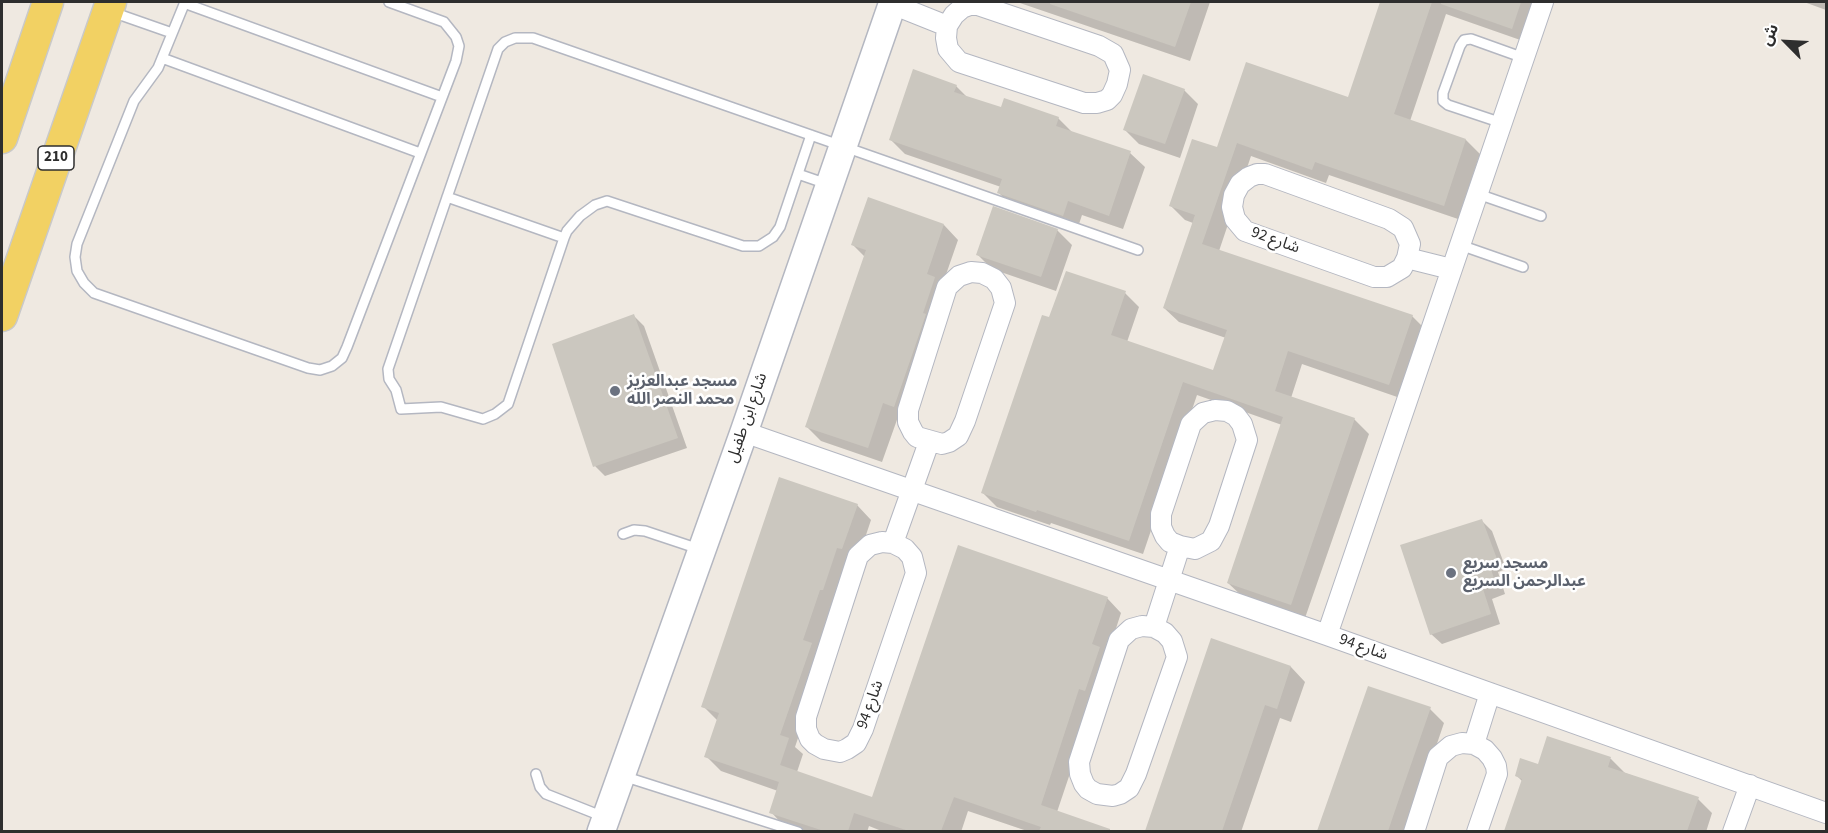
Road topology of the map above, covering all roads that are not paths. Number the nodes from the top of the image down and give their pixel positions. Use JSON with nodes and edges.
{"nodes":[{"id":1,"x":48,"y":2,"type":"edge"},
{"id":2,"x":184,"y":2,"type":"edge"},
{"id":3,"x":389,"y":2,"type":"edge"},
{"id":4,"x":1543,"y":2,"type":"edge"},
{"id":5,"x":892,"y":3,"type":"edge"},
{"id":6,"x":109,"y":6,"type":"edge"},
{"id":7,"x":947,"y":26,"type":"junction"},
{"id":8,"x":172,"y":33,"type":"junction"},
{"id":9,"x":162,"y":58,"type":"junction"},
{"id":10,"x":1524,"y":58,"type":"junction"},
{"id":11,"x":442,"y":96,"type":"junction"},
{"id":12,"x":1502,"y":123,"type":"junction"},
{"id":13,"x":811,"y":135,"type":"junction"},
{"id":14,"x":2,"y":138,"type":"edge"},
{"id":15,"x":842,"y":146,"type":"junction"},
{"id":16,"x":420,"y":153,"type":"junction"},
{"id":17,"x":798,"y":174,"type":"junction"},
{"id":18,"x":829,"y":184,"type":"junction"},
{"id":19,"x":1478,"y":194,"type":"junction"},
{"id":20,"x":447,"y":198,"type":"junction"},
{"id":21,"x":1541,"y":216,"type":"dead end"},
{"id":22,"x":564,"y":238,"type":"junction"},
{"id":23,"x":1460,"y":245,"type":"junction"},
{"id":24,"x":1138,"y":250,"type":"dead end"},
{"id":25,"x":1407,"y":258,"type":"junction"},
{"id":26,"x":1523,"y":267,"type":"dead end"},
{"id":27,"x":1451,"y":269,"type":"junction"},
{"id":28,"x":2,"y":316,"type":"edge"},
{"id":29,"x":744,"y":432,"type":"junction"},
{"id":30,"x":929,"y":441,"type":"junction"},
{"id":31,"x":912,"y":491,"type":"junction"},
{"id":32,"x":623,"y":534,"type":"dead end"},
{"id":33,"x":893,"y":543,"type":"junction"},
{"id":34,"x":1180,"y":546,"type":"junction"},
{"id":35,"x":701,"y":550,"type":"junction"},
{"id":36,"x":1169,"y":581,"type":"junction"},
{"id":37,"x":1154,"y":627,"type":"junction"},
{"id":38,"x":1327,"y":635,"type":"junction"},
{"id":39,"x":1490,"y":693,"type":"junction"},
{"id":40,"x":1474,"y":744,"type":"junction"},
{"id":41,"x":536,"y":774,"type":"dead end"},
{"id":42,"x":621,"y":775,"type":"junction"},
{"id":43,"x":1750,"y":785,"type":"junction"},
{"id":44,"x":1827,"y":813,"type":"edge"},
{"id":45,"x":604,"y":825,"type":"edge"},
{"id":46,"x":798,"y":831,"type":"edge"},
{"id":47,"x":1414,"y":831,"type":"edge"},
{"id":48,"x":1477,"y":831,"type":"edge"},
{"id":49,"x":1734,"y":831,"type":"edge"}],
"edges":[{"from":1,"to":14,"type":"main road"},
{"from":2,"to":8,"type":"lane"},
{"from":2,"to":11,"type":"lane"},
{"from":3,"to":11,"type":"lane"},
{"from":4,"to":10,"type":"street"},
{"from":5,"to":7,"type":"street","name":"شارع ابن طفيل"},
{"from":5,"to":15,"type":"street","name":"شارع ابن طفيل"},
{"from":6,"to":8,"type":"lane"},
{"from":6,"to":28,"type":"main road","number":"210"},
{"from":7,"to":7,"type":"street"},
{"from":8,"to":9,"type":"lane"},
{"from":9,"to":16,"type":"lane"},
{"from":9,"to":16,"type":"lane"},
{"from":10,"to":12,"type":"street"},
{"from":10,"to":12,"type":"lane"},
{"from":11,"to":16,"type":"lane"},
{"from":12,"to":19,"type":"street"},
{"from":13,"to":15,"type":"lane"},
{"from":13,"to":17,"type":"lane"},
{"from":13,"to":20,"type":"lane"},
{"from":15,"to":18,"type":"street","name":"شارع ابن طفيل"},
{"from":15,"to":24,"type":"lane"},
{"from":17,"to":18,"type":"lane"},
{"from":17,"to":22,"type":"lane"},
{"from":18,"to":29,"type":"street","name":"شارع ابن طفيل"},
{"from":19,"to":21,"type":"lane"},
{"from":19,"to":23,"type":"street"},
{"from":20,"to":22,"type":"lane"},
{"from":20,"to":22,"type":"lane"},
{"from":23,"to":26,"type":"lane"},
{"from":23,"to":27,"type":"street"},
{"from":25,"to":25,"type":"street","name":"شارع 92"},
{"from":25,"to":27,"type":"street"},
{"from":27,"to":38,"type":"street"},
{"from":29,"to":31,"type":"street","name":"شارع 94"},
{"from":29,"to":35,"type":"street","name":"شارع ابن طفيل"},
{"from":30,"to":30,"type":"street"},
{"from":30,"to":31,"type":"street"},
{"from":31,"to":33,"type":"street"},
{"from":31,"to":36,"type":"street","name":"شارع 94"},
{"from":32,"to":35,"type":"lane"},
{"from":33,"to":33,"type":"street","name":"شارع 94"},
{"from":34,"to":34,"type":"street"},
{"from":34,"to":36,"type":"street"},
{"from":35,"to":42,"type":"street","name":"شارع ابن طفيل"},
{"from":36,"to":37,"type":"street"},
{"from":36,"to":38,"type":"street","name":"شارع 94"},
{"from":37,"to":37,"type":"street"},
{"from":38,"to":39,"type":"street","name":"شارع 94"},
{"from":39,"to":40,"type":"street"},
{"from":39,"to":43,"type":"street","name":"شارع 94"},
{"from":40,"to":47,"type":"street"},
{"from":40,"to":48,"type":"street"},
{"from":41,"to":45,"type":"lane"},
{"from":42,"to":45,"type":"street","name":"شارع ابن طفيل"},
{"from":42,"to":46,"type":"lane"},
{"from":43,"to":44,"type":"street","name":"شارع 94"},
{"from":43,"to":49,"type":"street"}]}
